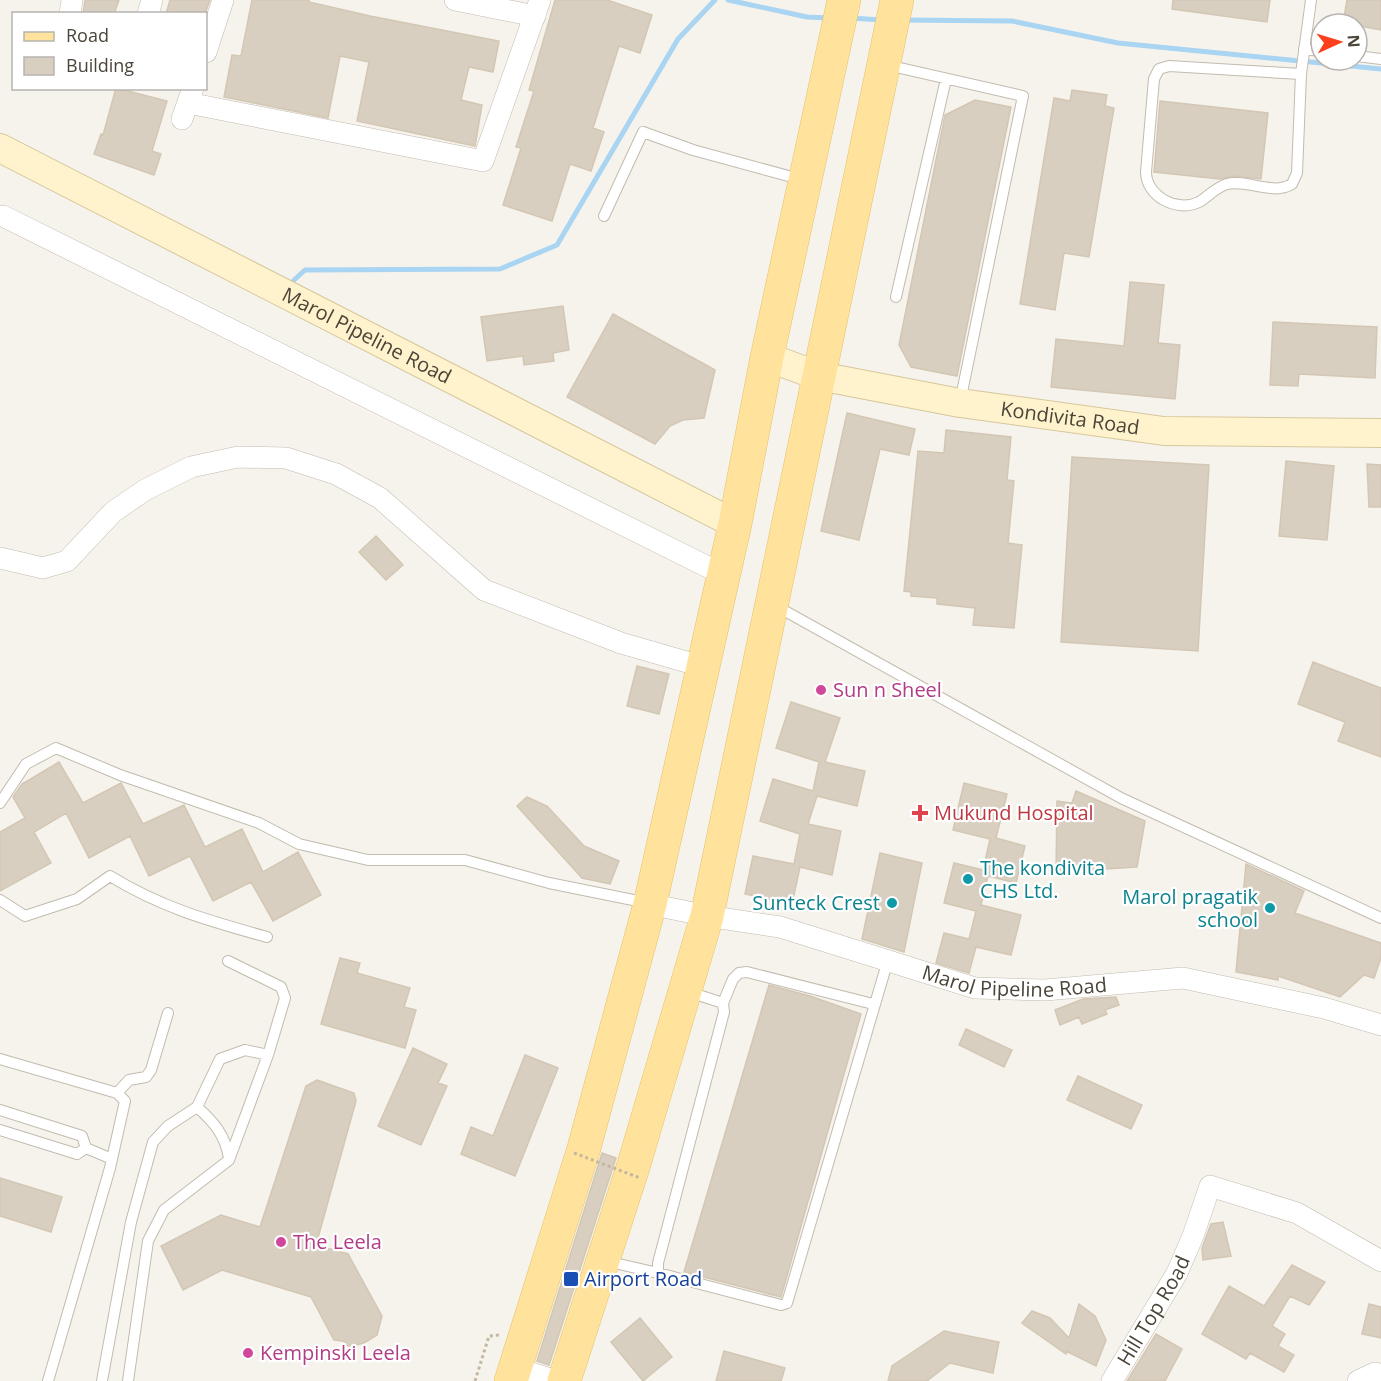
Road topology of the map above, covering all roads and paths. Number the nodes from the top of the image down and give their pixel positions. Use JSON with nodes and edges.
{"nodes":[{"id":1,"x":223,"y":0,"type":"edge"},
{"id":2,"x":455,"y":0,"type":"edge"},
{"id":3,"x":897,"y":0,"type":"edge"},
{"id":4,"x":1311,"y":0,"type":"edge"},
{"id":5,"x":537,"y":8,"type":"edge"},
{"id":6,"x":841,"y":12,"type":"edge"},
{"id":7,"x":207,"y":49,"type":"edge"},
{"id":8,"x":1303,"y":51,"type":"junction"},
{"id":9,"x":1309,"y":51,"type":"edge"},
{"id":10,"x":883,"y":64,"type":"junction"},
{"id":11,"x":1301,"y":72,"type":"junction"},
{"id":12,"x":946,"y":79,"type":"junction"},
{"id":13,"x":188,"y":103,"type":"edge"},
{"id":14,"x":0,"y":148,"type":"edge"},
{"id":15,"x":806,"y":180,"type":"junction"},
{"id":16,"x":3,"y":216,"type":"dead end"},
{"id":17,"x":604,"y":216,"type":"dead end"},
{"id":18,"x":896,"y":297,"type":"dead end"},
{"id":19,"x":767,"y":357,"type":"junction"},
{"id":20,"x":819,"y":376,"type":"junction"},
{"id":21,"x":960,"y":403,"type":"junction"},
{"id":22,"x":1381,"y":433,"type":"edge"},
{"id":23,"x":735,"y":524,"type":"junction"},
{"id":24,"x":0,"y":558,"type":"edge"},
{"id":25,"x":724,"y":575,"type":"junction"},
{"id":26,"x":772,"y":604,"type":"junction"},
{"id":27,"x":704,"y":667,"type":"junction"},
{"id":28,"x":0,"y":803,"type":"edge"},
{"id":29,"x":0,"y":900,"type":"edge"},
{"id":30,"x":650,"y":904,"type":"junction"},
{"id":31,"x":707,"y":916,"type":"junction"},
{"id":32,"x":1381,"y":918,"type":"edge"},
{"id":33,"x":267,"y":937,"type":"dead end"},
{"id":34,"x":888,"y":960,"type":"junction"},
{"id":35,"x":228,"y":962,"type":"dead end"},
{"id":36,"x":685,"y":991,"type":"junction"},
{"id":37,"x":723,"y":1003,"type":"junction"},
{"id":38,"x":873,"y":1004,"type":"junction"},
{"id":39,"x":168,"y":1013,"type":"dead end"},
{"id":40,"x":1381,"y":1025,"type":"edge"},
{"id":41,"x":268,"y":1055,"type":"junction"},
{"id":42,"x":0,"y":1059,"type":"edge"},
{"id":43,"x":117,"y":1093,"type":"junction"},
{"id":44,"x":196,"y":1107,"type":"junction"},
{"id":45,"x":0,"y":1110,"type":"edge"},
{"id":46,"x":0,"y":1130,"type":"edge"},
{"id":47,"x":86,"y":1148,"type":"junction"},
{"id":48,"x":574,"y":1153,"type":"dead end"},
{"id":49,"x":112,"y":1159,"type":"junction"},
{"id":50,"x":229,"y":1160,"type":"junction"},
{"id":51,"x":640,"y":1178,"type":"dead end"},
{"id":52,"x":602,"y":1261,"type":"junction"},
{"id":53,"x":1381,"y":1261,"type":"edge"},
{"id":54,"x":658,"y":1273,"type":"junction"},
{"id":55,"x":513,"y":1375,"type":"edge"},
{"id":56,"x":1381,"y":1375,"type":"edge"},
{"id":57,"x":48,"y":1381,"type":"edge"},
{"id":58,"x":102,"y":1381,"type":"edge"},
{"id":59,"x":128,"y":1381,"type":"edge"},
{"id":60,"x":557,"y":1381,"type":"edge"},
{"id":61,"x":564,"y":1381,"type":"edge"},
{"id":62,"x":1112,"y":1381,"type":"edge"},
{"id":63,"x":1358,"y":1381,"type":"edge"}],
"edges":[{"from":1,"to":7,"type":"street"},
{"from":2,"to":5,"type":"street"},
{"from":3,"to":10,"type":"main road"},
{"from":4,"to":8,"type":"lane"},
{"from":5,"to":13,"type":"street"},
{"from":6,"to":15,"type":"main road"},
{"from":8,"to":9,"type":"lane"},
{"from":8,"to":11,"type":"lane"},
{"from":10,"to":12,"type":"lane"},
{"from":10,"to":20,"type":"main road"},
{"from":11,"to":11,"type":"lane"},
{"from":12,"to":18,"type":"lane"},
{"from":12,"to":21,"type":"lane"},
{"from":14,"to":23,"type":"street","name":"Marol Pipeline Road"},
{"from":15,"to":17,"type":"lane"},
{"from":15,"to":19,"type":"main road"},
{"from":16,"to":25,"type":"street"},
{"from":19,"to":20,"type":"street","name":"Kondivita Road"},
{"from":19,"to":23,"type":"main road"},
{"from":20,"to":21,"type":"street","name":"Kondivita Road"},
{"from":20,"to":26,"type":"main road"},
{"from":21,"to":22,"type":"street","name":"Kondivita Road"},
{"from":23,"to":25,"type":"main road"},
{"from":24,"to":27,"type":"street"},
{"from":25,"to":27,"type":"main road"},
{"from":26,"to":31,"type":"main road"},
{"from":26,"to":32,"type":"lane"},
{"from":27,"to":30,"type":"main road"},
{"from":28,"to":30,"type":"lane"},
{"from":29,"to":33,"type":"lane"},
{"from":30,"to":31,"type":"street","name":"Marol Pipeline Road"},
{"from":30,"to":55,"type":"main road"},
{"from":31,"to":34,"type":"street","name":"Marol Pipeline Road"},
{"from":31,"to":36,"type":"main road"},
{"from":34,"to":38,"type":"lane"},
{"from":34,"to":40,"type":"street","name":"Marol Pipeline Road"},
{"from":35,"to":41,"type":"lane"},
{"from":36,"to":37,"type":"lane"},
{"from":36,"to":52,"type":"main road"},
{"from":37,"to":38,"type":"lane"},
{"from":37,"to":54,"type":"lane"},
{"from":38,"to":54,"type":"lane"},
{"from":39,"to":43,"type":"lane"},
{"from":41,"to":44,"type":"lane"},
{"from":41,"to":50,"type":"lane"},
{"from":42,"to":43,"type":"lane"},
{"from":43,"to":49,"type":"lane"},
{"from":44,"to":50,"type":"lane"},
{"from":44,"to":58,"type":"lane"},
{"from":45,"to":47,"type":"lane"},
{"from":46,"to":47,"type":"lane"},
{"from":47,"to":49,"type":"lane"},
{"from":48,"to":51,"type":"path","bridge":true},
{"from":49,"to":57,"type":"lane"},
{"from":50,"to":59,"type":"lane"},
{"from":52,"to":54,"type":"lane"},
{"from":52,"to":61,"type":"main road"},
{"from":53,"to":62,"type":"street","name":"Hill Top Road"},
{"from":55,"to":60,"type":"street"},
{"from":56,"to":63,"type":"street"}]}
